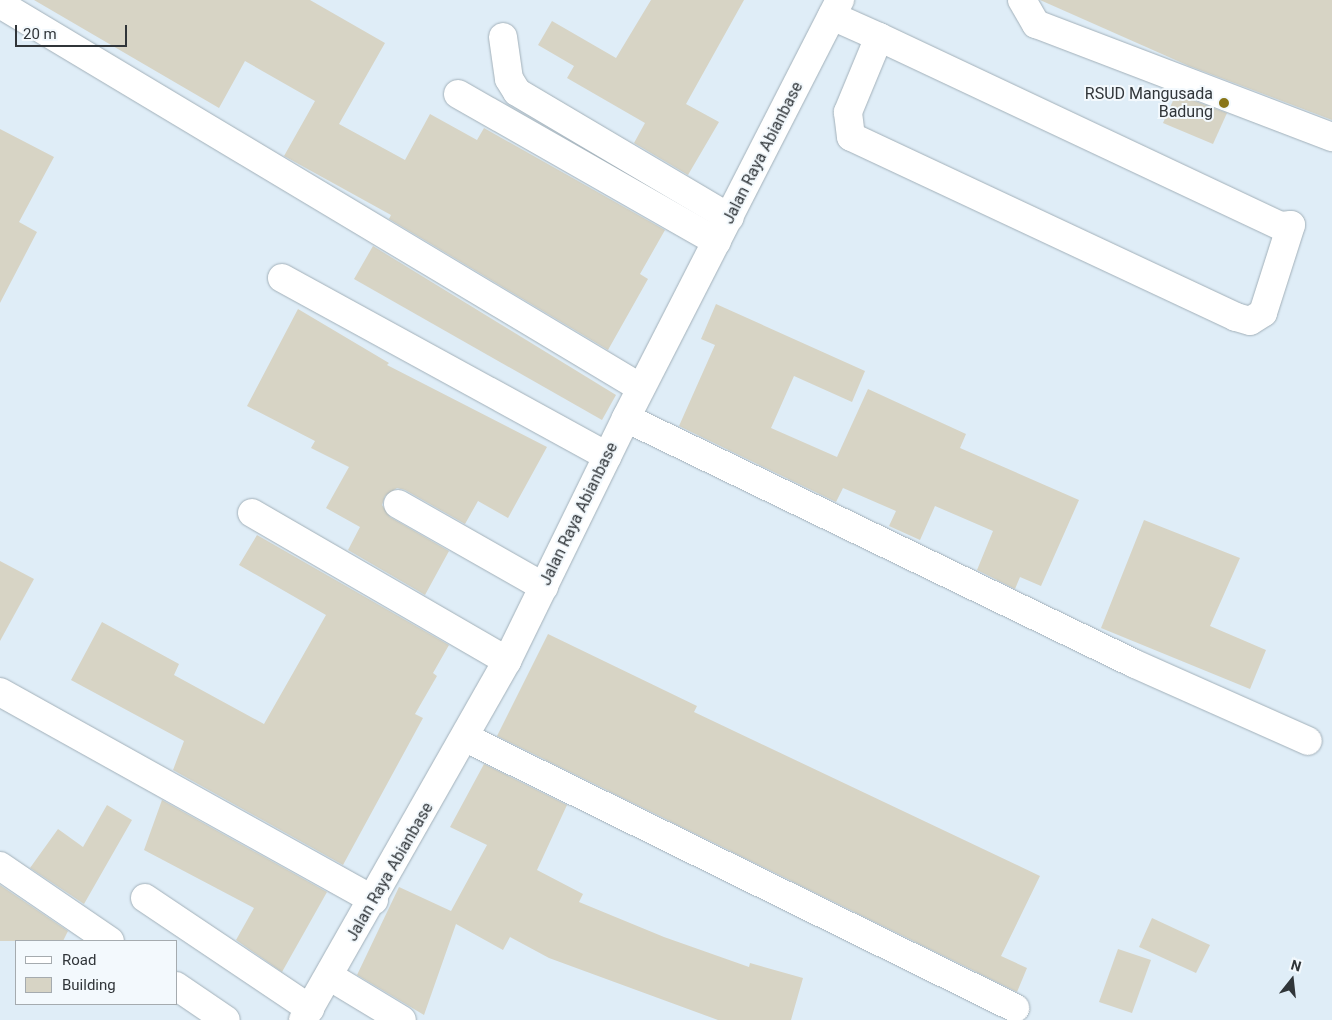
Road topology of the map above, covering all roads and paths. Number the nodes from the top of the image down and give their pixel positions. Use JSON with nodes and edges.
{"nodes":[{"id":1,"x":1022,"y":0,"type":"edge"},
{"id":2,"x":5,"y":7,"type":"dead end"},
{"id":3,"x":836,"y":8,"type":"edge"},
{"id":4,"x":503,"y":37,"type":"dead end"},
{"id":5,"x":879,"y":37,"type":"junction"},
{"id":6,"x":458,"y":94,"type":"dead end"},
{"id":7,"x":1332,"y":137,"type":"edge"},
{"id":8,"x":730,"y":218,"type":"junction"},
{"id":9,"x":717,"y":242,"type":"junction"},
{"id":10,"x":282,"y":278,"type":"dead end"},
{"id":11,"x":641,"y":388,"type":"junction"},
{"id":12,"x":626,"y":418,"type":"junction"},
{"id":13,"x":607,"y":456,"type":"junction"},
{"id":14,"x":398,"y":504,"type":"dead end"},
{"id":15,"x":252,"y":513,"type":"dead end"},
{"id":16,"x":544,"y":587,"type":"junction"},
{"id":17,"x":507,"y":661,"type":"junction"},
{"id":18,"x":0,"y":692,"type":"edge"},
{"id":19,"x":466,"y":738,"type":"junction"},
{"id":20,"x":1308,"y":741,"type":"dead end"},
{"id":21,"x":0,"y":866,"type":"edge"},
{"id":22,"x":145,"y":898,"type":"dead end"},
{"id":23,"x":374,"y":900,"type":"junction"},
{"id":24,"x":109,"y":940,"type":"edge"},
{"id":25,"x":330,"y":976,"type":"junction"},
{"id":26,"x":178,"y":987,"type":"edge"},
{"id":27,"x":1016,"y":1008,"type":"dead end"},
{"id":28,"x":306,"y":1014,"type":"edge"},
{"id":29,"x":226,"y":1020,"type":"edge"},
{"id":30,"x":402,"y":1020,"type":"edge"}],
"edges":[{"from":1,"to":7,"type":"street"},
{"from":2,"to":11,"type":"street"},
{"from":3,"to":5,"type":"street"},
{"from":3,"to":8,"type":"street","name":"Jalan Raya Abianbase"},
{"from":4,"to":8,"type":"street"},
{"from":5,"to":5,"type":"street"},
{"from":6,"to":9,"type":"street"},
{"from":8,"to":9,"type":"street","name":"Jalan Raya Abianbase"},
{"from":9,"to":11,"type":"street","name":"Jalan Raya Abianbase"},
{"from":10,"to":13,"type":"street"},
{"from":11,"to":12,"type":"street","name":"Jalan Raya Abianbase"},
{"from":12,"to":13,"type":"street","name":"Jalan Raya Abianbase"},
{"from":12,"to":20,"type":"street"},
{"from":13,"to":16,"type":"street","name":"Jalan Raya Abianbase"},
{"from":14,"to":16,"type":"street"},
{"from":15,"to":17,"type":"street"},
{"from":16,"to":17,"type":"street","name":"Jalan Raya Abianbase"},
{"from":17,"to":19,"type":"street","name":"Jalan Raya Abianbase"},
{"from":18,"to":23,"type":"street"},
{"from":19,"to":23,"type":"street","name":"Jalan Raya Abianbase"},
{"from":19,"to":27,"type":"street"},
{"from":21,"to":24,"type":"street"},
{"from":22,"to":28,"type":"street"},
{"from":23,"to":25,"type":"street","name":"Jalan Raya Abianbase"},
{"from":25,"to":28,"type":"street","name":"Jalan Raya Abianbase"},
{"from":25,"to":30,"type":"street"},
{"from":26,"to":29,"type":"street"}]}
